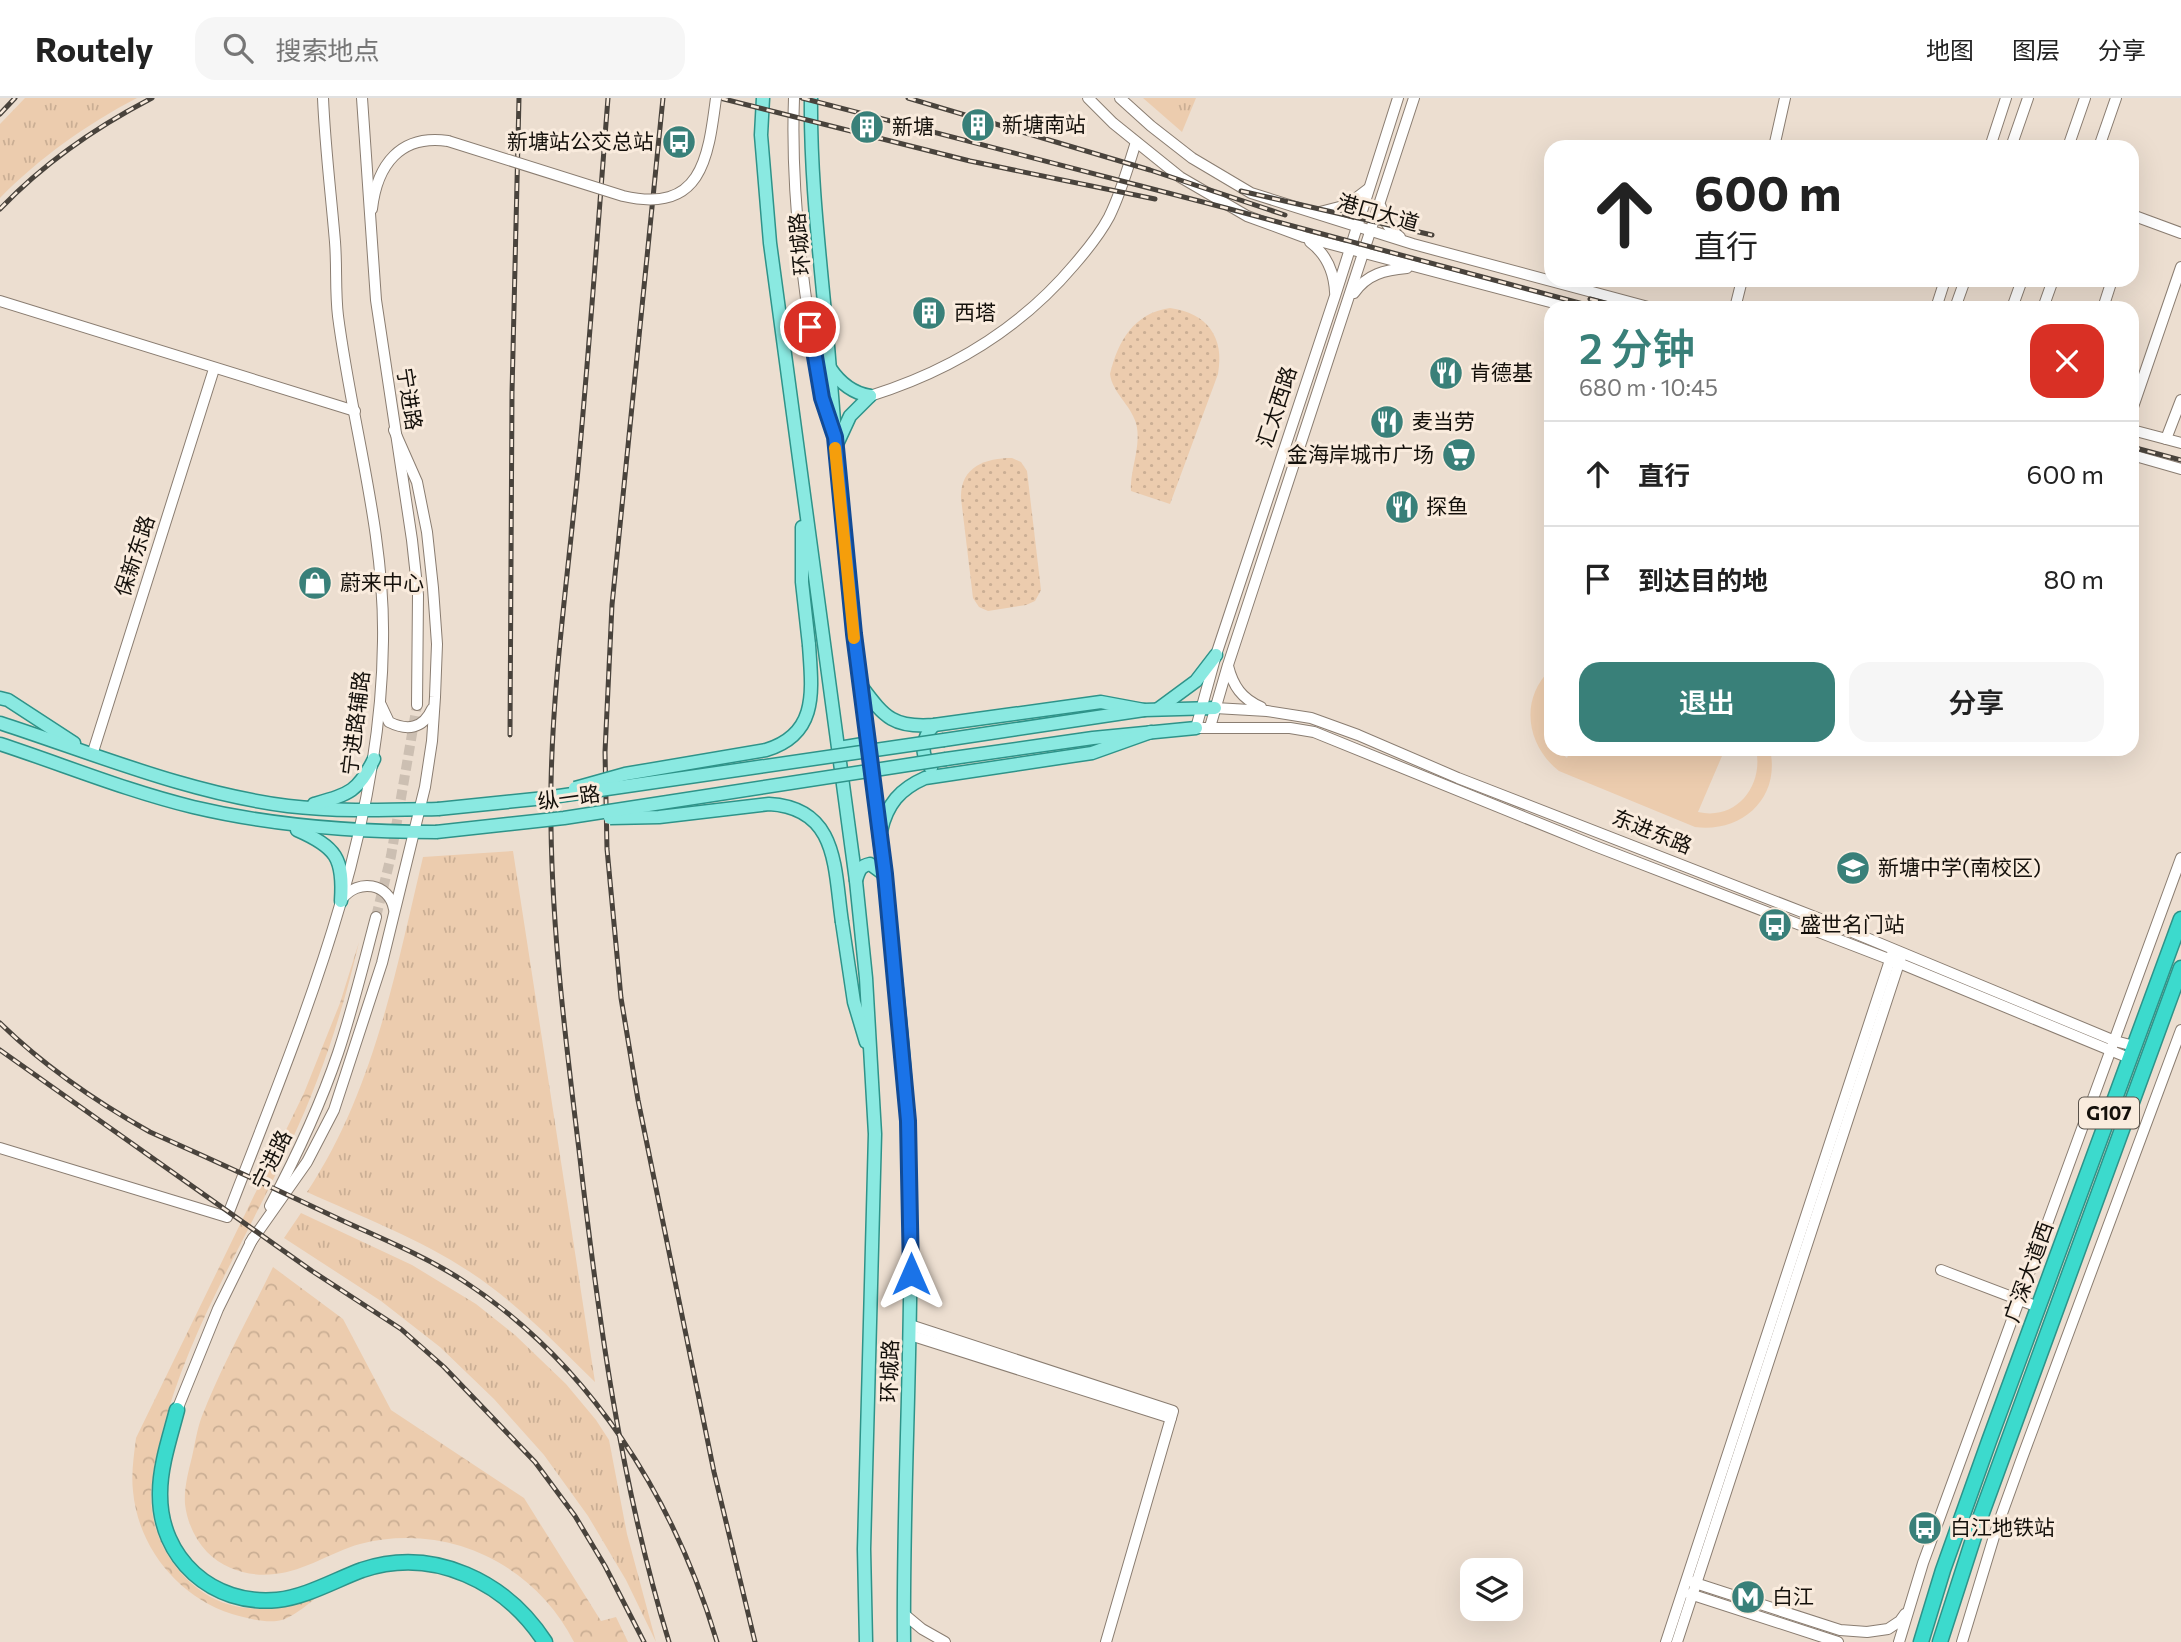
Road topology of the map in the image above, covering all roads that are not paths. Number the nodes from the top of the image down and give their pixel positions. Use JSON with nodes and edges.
{"nodes":[{"id":1,"x":323,"y":98,"type":"edge"},
{"id":2,"x":362,"y":98,"type":"edge"},
{"id":3,"x":716,"y":98,"type":"edge"},
{"id":4,"x":763,"y":98,"type":"edge"},
{"id":5,"x":794,"y":98,"type":"edge"},
{"id":6,"x":811,"y":98,"type":"edge"},
{"id":7,"x":1088,"y":98,"type":"edge"},
{"id":8,"x":1120,"y":98,"type":"edge"},
{"id":9,"x":1398,"y":98,"type":"edge"},
{"id":10,"x":1414,"y":98,"type":"edge"},
{"id":11,"x":1785,"y":98,"type":"edge"},
{"id":12,"x":2006,"y":98,"type":"edge"},
{"id":13,"x":2028,"y":98,"type":"edge"},
{"id":14,"x":2085,"y":98,"type":"edge"},
{"id":15,"x":2116,"y":98,"type":"edge"},
{"id":16,"x":1776,"y":140,"type":"edge"},
{"id":17,"x":1992,"y":140,"type":"edge"},
{"id":18,"x":2013,"y":140,"type":"edge"},
{"id":19,"x":2070,"y":140,"type":"edge"},
{"id":20,"x":2101,"y":140,"type":"edge"},
{"id":21,"x":1136,"y":142,"type":"junction"},
{"id":22,"x":1370,"y":186,"type":"junction"},
{"id":23,"x":1381,"y":201,"type":"junction"},
{"id":24,"x":1312,"y":214,"type":"junction"},
{"id":25,"x":2139,"y":221,"type":"edge"},
{"id":26,"x":1357,"y":227,"type":"junction"},
{"id":27,"x":1371,"y":232,"type":"junction"},
{"id":28,"x":2181,"y":233,"type":"edge"},
{"id":29,"x":1304,"y":237,"type":"junction"},
{"id":30,"x":370,"y":238,"type":"junction"},
{"id":31,"x":1413,"y":244,"type":"junction"},
{"id":32,"x":1350,"y":250,"type":"junction"},
{"id":33,"x":1364,"y":253,"type":"junction"},
{"id":34,"x":1415,"y":267,"type":"junction"},
{"id":35,"x":2181,"y":267,"type":"edge"},
{"id":36,"x":1544,"y":279,"type":"edge"},
{"id":37,"x":1574,"y":287,"type":"edge"},
{"id":38,"x":1335,"y":296,"type":"junction"},
{"id":39,"x":0,"y":301,"type":"edge"},
{"id":40,"x":1546,"y":301,"type":"edge"},
{"id":41,"x":1626,"y":301,"type":"edge"},
{"id":42,"x":1348,"y":303,"type":"junction"},
{"id":43,"x":1320,"y":341,"type":"junction"},
{"id":44,"x":1334,"y":346,"type":"junction"},
{"id":45,"x":830,"y":368,"type":"junction"},
{"id":46,"x":214,"y":369,"type":"junction"},
{"id":47,"x":2139,"y":390,"type":"edge"},
{"id":48,"x":870,"y":396,"type":"junction"},
{"id":49,"x":2181,"y":400,"type":"edge"},
{"id":50,"x":355,"y":411,"type":"junction"},
{"id":51,"x":394,"y":430,"type":"junction"},
{"id":52,"x":2139,"y":432,"type":"edge"},
{"id":53,"x":835,"y":437,"type":"junction"},
{"id":54,"x":2166,"y":439,"type":"junction"},
{"id":55,"x":2181,"y":443,"type":"edge"},
{"id":56,"x":836,"y":453,"type":"junction"},
{"id":57,"x":2139,"y":457,"type":"edge"},
{"id":58,"x":2181,"y":469,"type":"edge"},
{"id":59,"x":804,"y":495,"type":"junction"},
{"id":60,"x":1216,"y":655,"type":"junction"},
{"id":61,"x":1228,"y":665,"type":"junction"},
{"id":62,"x":861,"y":687,"type":"junction"},
{"id":63,"x":0,"y":698,"type":"edge"},
{"id":64,"x":380,"y":701,"type":"junction"},
{"id":65,"x":417,"y":705,"type":"tunnel mouth"},
{"id":66,"x":435,"y":705,"type":"junction"},
{"id":67,"x":1201,"y":708,"type":"junction"},
{"id":68,"x":1215,"y":708,"type":"junction"},
{"id":69,"x":1158,"y":709,"type":"junction"},
{"id":70,"x":1144,"y":710,"type":"junction"},
{"id":71,"x":1267,"y":711,"type":"junction"},
{"id":72,"x":0,"y":723,"type":"edge"},
{"id":73,"x":934,"y":725,"type":"junction"},
{"id":74,"x":1210,"y":727,"type":"junction"},
{"id":75,"x":1196,"y":728,"type":"junction"},
{"id":76,"x":1151,"y":732,"type":"junction"},
{"id":77,"x":869,"y":743,"type":"junction"},
{"id":78,"x":0,"y":744,"type":"edge"},
{"id":79,"x":839,"y":748,"type":"junction"},
{"id":80,"x":92,"y":755,"type":"junction"},
{"id":81,"x":374,"y":759,"type":"junction"},
{"id":82,"x":941,"y":775,"type":"junction"},
{"id":83,"x":545,"y":798,"type":"junction"},
{"id":84,"x":289,"y":806,"type":"junction"},
{"id":85,"x":419,"y":809,"type":"junction"},
{"id":86,"x":363,"y":810,"type":"junction"},
{"id":87,"x":564,"y":818,"type":"junction"},
{"id":88,"x":287,"y":826,"type":"junction"},
{"id":89,"x":358,"y":831,"type":"junction"},
{"id":90,"x":413,"y":832,"type":"junction"},
{"id":91,"x":879,"y":838,"type":"junction"},
{"id":92,"x":2181,"y":858,"type":"edge"},
{"id":93,"x":885,"y":874,"type":"junction"},
{"id":94,"x":856,"y":881,"type":"junction"},
{"id":95,"x":341,"y":901,"type":"junction"},
{"id":96,"x":394,"y":916,"type":"junction"},
{"id":97,"x":376,"y":917,"type":"tunnel mouth"},
{"id":98,"x":2181,"y":919,"type":"edge"},
{"id":99,"x":1898,"y":951,"type":"junction"},
{"id":100,"x":1894,"y":962,"type":"junction"},
{"id":101,"x":2181,"y":968,"type":"edge"},
{"id":102,"x":2181,"y":1030,"type":"edge"},
{"id":103,"x":2115,"y":1041,"type":"junction"},
{"id":104,"x":2111,"y":1051,"type":"junction"},
{"id":105,"x":2131,"y":1052,"type":"junction"},
{"id":106,"x":873,"y":1064,"type":"junction"},
{"id":107,"x":0,"y":1148,"type":"edge"},
{"id":108,"x":250,"y":1243,"type":"junction"},
{"id":109,"x":1941,"y":1270,"type":"dead end"},
{"id":110,"x":2020,"y":1300,"type":"junction"},
{"id":111,"x":2038,"y":1307,"type":"junction"},
{"id":112,"x":910,"y":1330,"type":"junction"},
{"id":113,"x":2045,"y":1339,"type":"junction"},
{"id":114,"x":2063,"y":1346,"type":"junction"},
{"id":115,"x":177,"y":1410,"type":"joint"},
{"id":116,"x":1692,"y":1582,"type":"junction"},
{"id":117,"x":1688,"y":1593,"type":"junction"},
{"id":118,"x":1910,"y":1604,"type":"junction"},
{"id":119,"x":904,"y":1614,"type":"junction"},
{"id":120,"x":545,"y":1642,"type":"edge"},
{"id":121,"x":866,"y":1642,"type":"edge"},
{"id":122,"x":904,"y":1642,"type":"edge"},
{"id":123,"x":945,"y":1642,"type":"edge"},
{"id":124,"x":1106,"y":1642,"type":"edge"},
{"id":125,"x":1666,"y":1642,"type":"edge"},
{"id":126,"x":1678,"y":1642,"type":"edge"},
{"id":127,"x":1839,"y":1642,"type":"edge"},
{"id":128,"x":1899,"y":1642,"type":"edge"},
{"id":129,"x":1922,"y":1642,"type":"edge"},
{"id":130,"x":1940,"y":1642,"type":"edge"},
{"id":131,"x":1962,"y":1642,"type":"edge"}],
"edges":[{"from":1,"to":50,"type":"street","name":"宁进路辅路"},
{"from":2,"to":30,"type":"street","name":"宁进路"},
{"from":3,"to":30,"type":"street","bridge":true},
{"from":4,"to":59,"type":"main road","name":"环城路"},
{"from":5,"to":53,"type":"street"},
{"from":6,"to":45,"type":"main road","name":"环城路"},
{"from":7,"to":21,"type":"street","name":"港口大道"},
{"from":8,"to":24,"type":"street","name":"港口大道"},
{"from":9,"to":22,"type":"street","name":"汇太西路"},
{"from":10,"to":23,"type":"street","name":"汇太西路"},
{"from":11,"to":16,"type":"street"},
{"from":12,"to":17,"type":"street"},
{"from":13,"to":18,"type":"street"},
{"from":14,"to":19,"type":"street"},
{"from":15,"to":20,"type":"street"},
{"from":21,"to":29,"type":"street","name":"港口大道"},
{"from":21,"to":48,"type":"street"},
{"from":22,"to":24,"type":"street"},
{"from":22,"to":26,"type":"street","name":"汇太西路"},
{"from":23,"to":27,"type":"street","name":"汇太西路"},
{"from":23,"to":31,"type":"street"},
{"from":24,"to":26,"type":"street","name":"港口大道"},
{"from":25,"to":28,"type":"street"},
{"from":26,"to":27,"type":"street","name":"港口大道"},
{"from":26,"to":32,"type":"street","name":"汇太西路"},
{"from":27,"to":31,"type":"street","name":"港口大道"},
{"from":27,"to":33,"type":"street","name":"汇太西路"},
{"from":29,"to":32,"type":"street","name":"港口大道"},
{"from":29,"to":38,"type":"street"},
{"from":30,"to":51,"type":"street","name":"宁进路"},
{"from":31,"to":36,"type":"street","name":"港口大道"},
{"from":32,"to":33,"type":"street","name":"港口大道"},
{"from":32,"to":38,"type":"street","name":"汇太西路"},
{"from":33,"to":34,"type":"street","name":"港口大道"},
{"from":33,"to":42,"type":"street","name":"汇太西路"},
{"from":34,"to":40,"type":"street","name":"港口大道"},
{"from":34,"to":42,"type":"street"},
{"from":35,"to":47,"type":"street"},
{"from":37,"to":41,"type":"street","name":"港口大道"},
{"from":38,"to":43,"type":"street","name":"汇太西路"},
{"from":39,"to":46,"type":"street"},
{"from":42,"to":44,"type":"street","name":"汇太西路"},
{"from":43,"to":44,"type":"street"},
{"from":43,"to":60,"type":"street","name":"汇太西路"},
{"from":44,"to":61,"type":"street","name":"汇太西路"},
{"from":45,"to":48,"type":"main road"},
{"from":45,"to":53,"type":"main road","name":"环城路"},
{"from":46,"to":50,"type":"street"},
{"from":46,"to":80,"type":"street","name":"保新东路"},
{"from":48,"to":56,"type":"main road"},
{"from":49,"to":54,"type":"street"},
{"from":50,"to":64,"type":"street","name":"宁进路辅路"},
{"from":51,"to":65,"type":"street","name":"宁进路"},
{"from":51,"to":66,"type":"street"},
{"from":52,"to":54,"type":"street"},
{"from":53,"to":56,"type":"main road","name":"环城路"},
{"from":54,"to":55,"type":"street"},
{"from":56,"to":62,"type":"main road","name":"环城路"},
{"from":57,"to":58,"type":"street"},
{"from":59,"to":79,"type":"main road","name":"环城路"},
{"from":59,"to":83,"type":"main road","bridge":true},
{"from":60,"to":67,"type":"street","name":"汇太西路"},
{"from":60,"to":69,"type":"main road"},
{"from":61,"to":68,"type":"street","name":"汇太西路"},
{"from":61,"to":71,"type":"street"},
{"from":62,"to":73,"type":"main road"},
{"from":62,"to":77,"type":"main road","name":"环城路"},
{"from":63,"to":80,"type":"main road"},
{"from":64,"to":66,"type":"street"},
{"from":64,"to":81,"type":"street","name":"宁进路辅路"},
{"from":66,"to":85,"type":"street"},
{"from":67,"to":68,"type":"main road","name":"东进东路"},
{"from":67,"to":69,"type":"main road","name":"东进东路"},
{"from":67,"to":75,"type":"street","name":"汇太西路"},
{"from":68,"to":71,"type":"street","name":"东进东路"},
{"from":68,"to":74,"type":"street","name":"汇太西路"},
{"from":69,"to":70,"type":"main road","name":"东进东路"},
{"from":70,"to":73,"type":"main road"},
{"from":70,"to":83,"type":"main road","name":"纵一路","bridge":true},
{"from":71,"to":99,"type":"street","name":"东进东路"},
{"from":72,"to":80,"type":"main road","name":"纵一路"},
{"from":73,"to":82,"type":"main road"},
{"from":74,"to":75,"type":"street","name":"东进东路"},
{"from":74,"to":100,"type":"street","name":"东进东路"},
{"from":75,"to":76,"type":"main road","name":"东进东路"},
{"from":76,"to":82,"type":"main road"},
{"from":76,"to":87,"type":"main road","name":"纵一路","bridge":true},
{"from":77,"to":79,"type":"main road"},
{"from":77,"to":91,"type":"main road","name":"环城路"},
{"from":78,"to":88,"type":"main road","name":"纵一路"},
{"from":79,"to":94,"type":"main road","name":"环城路"},
{"from":80,"to":84,"type":"main road","name":"纵一路"},
{"from":81,"to":84,"type":"main road"},
{"from":81,"to":86,"type":"street","name":"宁进路辅路"},
{"from":82,"to":91,"type":"main road"},
{"from":83,"to":85,"type":"main road","name":"纵一路","bridge":true},
{"from":84,"to":86,"type":"main road","name":"纵一路"},
{"from":85,"to":86,"type":"main road","name":"纵一路"},
{"from":85,"to":90,"type":"street"},
{"from":86,"to":89,"type":"street","name":"宁进路辅路"},
{"from":87,"to":90,"type":"main road","name":"纵一路","bridge":true},
{"from":87,"to":106,"type":"main road","bridge":true},
{"from":88,"to":89,"type":"main road","name":"纵一路"},
{"from":88,"to":95,"type":"main road"},
{"from":89,"to":90,"type":"main road","name":"纵一路"},
{"from":89,"to":95,"type":"street","name":"宁进路辅路"},
{"from":90,"to":96,"type":"street"},
{"from":91,"to":93,"type":"main road","name":"环城路"},
{"from":92,"to":103,"type":"street"},
{"from":93,"to":94,"type":"main road"},
{"from":93,"to":112,"type":"main road","name":"环城路"},
{"from":94,"to":106,"type":"main road","name":"环城路"},
{"from":95,"to":96,"type":"street"},
{"from":95,"to":107,"type":"street","name":"宁进路辅路"},
{"from":96,"to":108,"type":"street"},
{"from":97,"to":108,"type":"street","name":"宁进路"},
{"from":98,"to":105,"type":"highway","name":"广深大道西","number":"G107"},
{"from":99,"to":100,"type":"street"},
{"from":99,"to":103,"type":"street","name":"东进东路"},
{"from":100,"to":104,"type":"street","name":"东进东路"},
{"from":100,"to":116,"type":"street"},
{"from":101,"to":113,"type":"highway","name":"广深大道西","number":"G107"},
{"from":102,"to":114,"type":"street"},
{"from":103,"to":104,"type":"street"},
{"from":103,"to":105,"type":"street","name":"东进东路"},
{"from":104,"to":105,"type":"street","name":"东进东路"},
{"from":104,"to":110,"type":"street"},
{"from":105,"to":111,"type":"highway","name":"广深大道西","number":"G107"},
{"from":106,"to":121,"type":"main road"},
{"from":108,"to":115,"type":"street","name":"宁进路"},
{"from":109,"to":110,"type":"street"},
{"from":110,"to":111,"type":"street"},
{"from":110,"to":118,"type":"street"},
{"from":111,"to":129,"type":"highway","name":"广深大道西","number":"G107"},
{"from":112,"to":119,"type":"main road","name":"环城路"},
{"from":112,"to":124,"type":"street"},
{"from":113,"to":114,"type":"street"},
{"from":113,"to":130,"type":"highway","name":"广深大道西","number":"G107"},
{"from":114,"to":131,"type":"street"},
{"from":115,"to":120,"type":"highway"},
{"from":116,"to":117,"type":"street"},
{"from":116,"to":118,"type":"street"},
{"from":117,"to":125,"type":"street"},
{"from":117,"to":126,"type":"street"},
{"from":117,"to":127,"type":"street"},
{"from":118,"to":128,"type":"street"},
{"from":119,"to":122,"type":"main road","name":"环城路"},
{"from":119,"to":123,"type":"street"}]}
